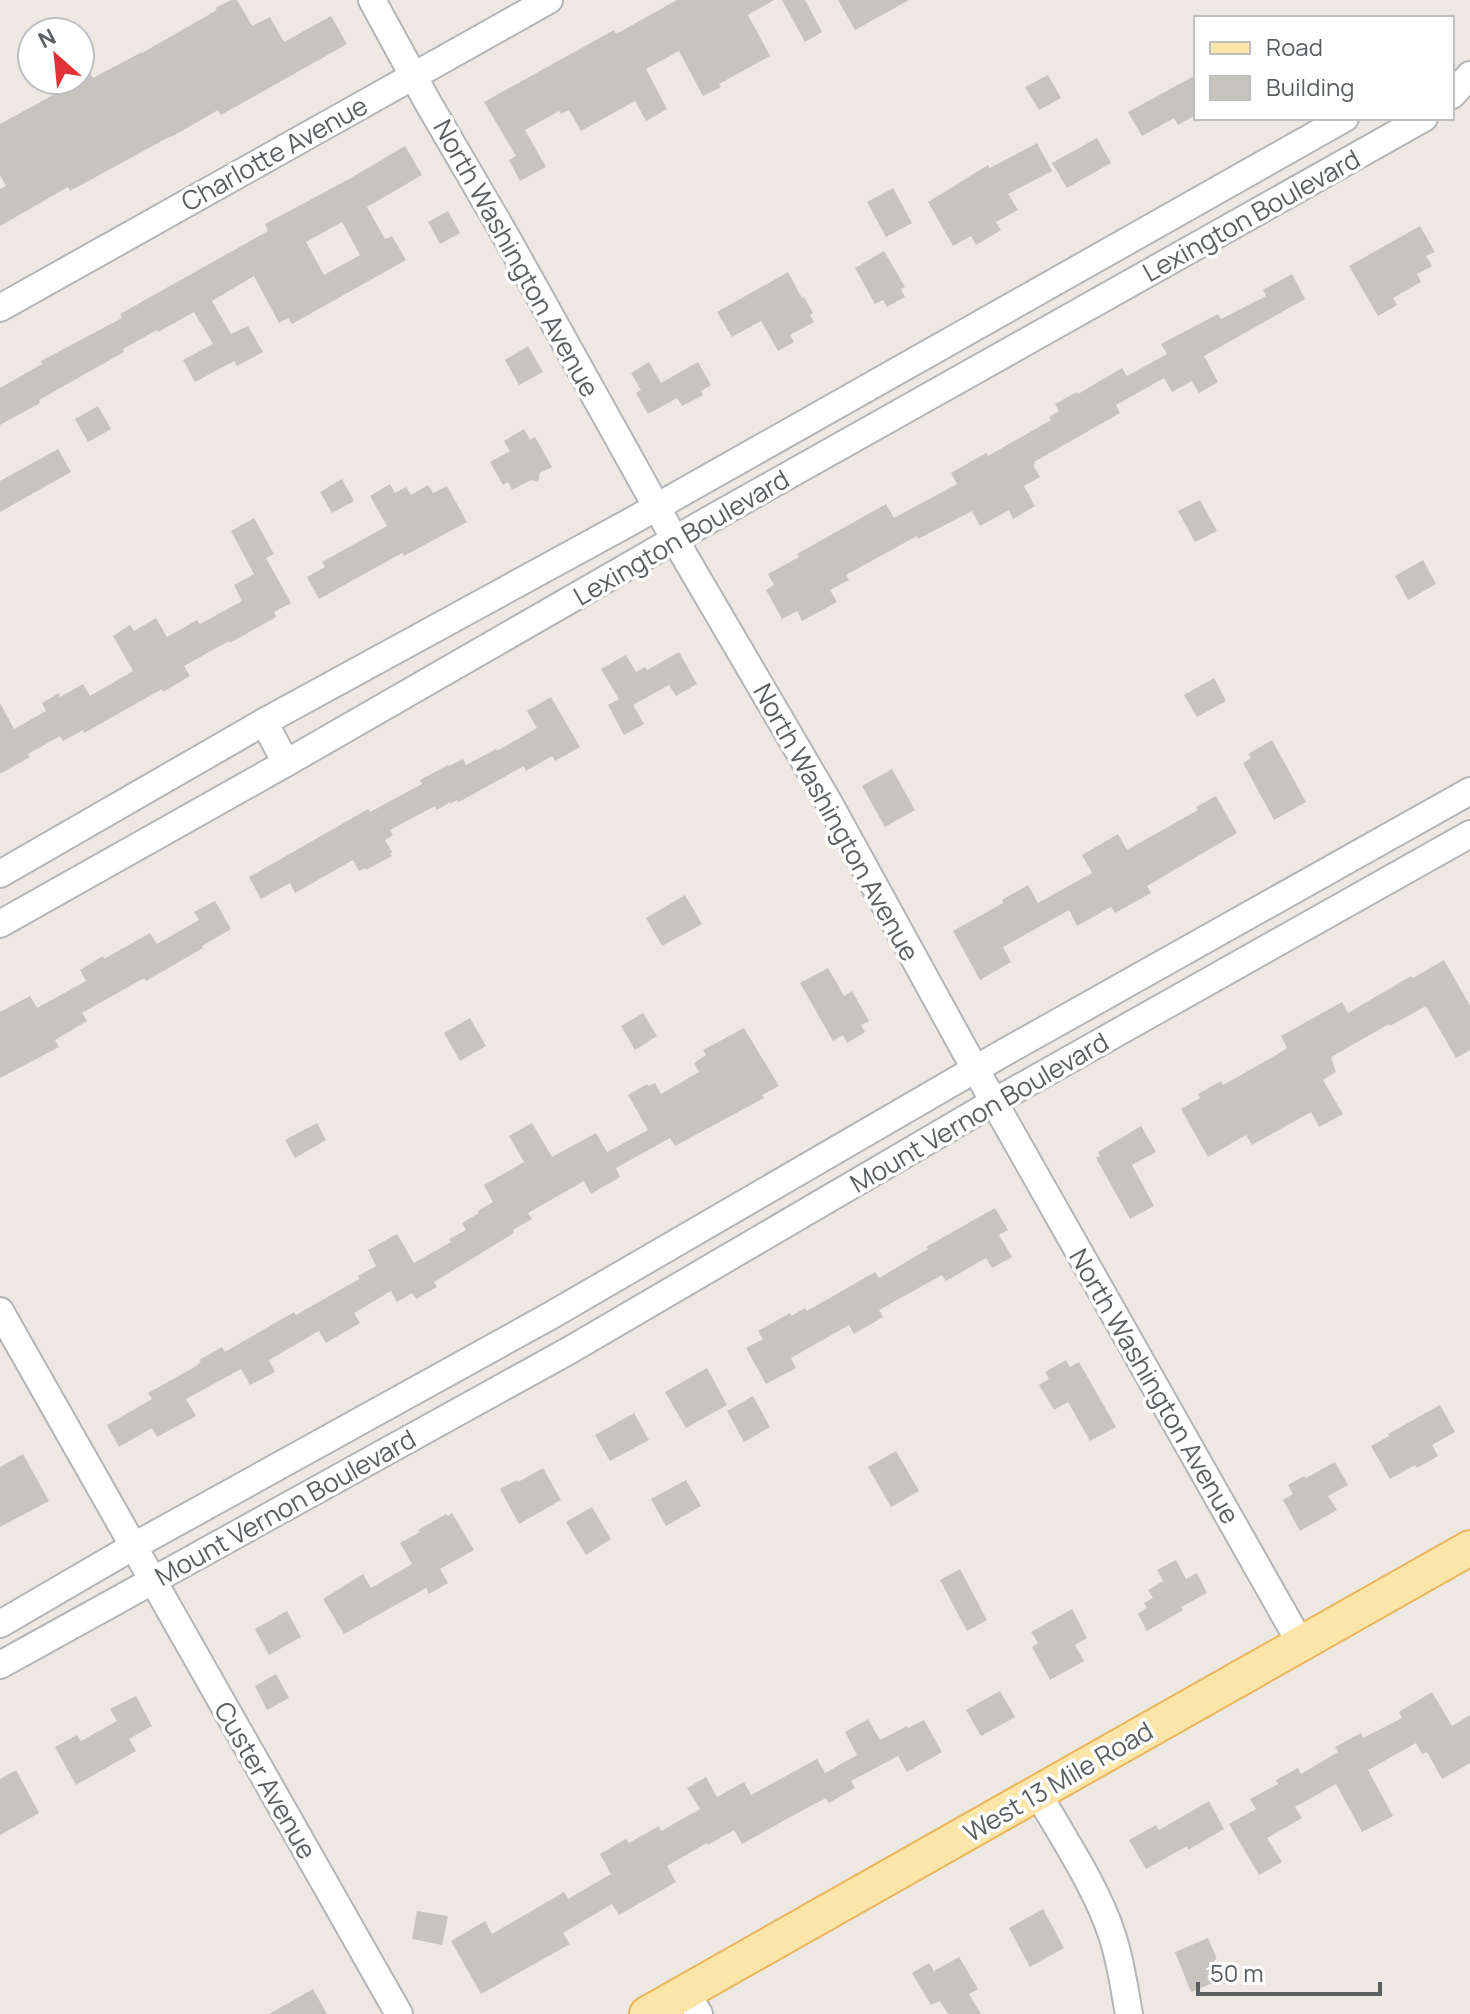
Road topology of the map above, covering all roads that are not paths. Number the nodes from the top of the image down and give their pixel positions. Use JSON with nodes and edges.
{"nodes":[{"id":1,"x":372,"y":0,"type":"edge"},
{"id":2,"x":549,"y":0,"type":"edge"},
{"id":3,"x":414,"y":75,"type":"junction"},
{"id":4,"x":1470,"y":75,"type":"edge"},
{"id":5,"x":1454,"y":93,"type":"edge"},
{"id":6,"x":1341,"y":120,"type":"edge"},
{"id":7,"x":1420,"y":120,"type":"edge"},
{"id":8,"x":1058,"y":279,"type":"junction"},
{"id":9,"x":0,"y":308,"type":"edge"},
{"id":10,"x":1077,"y":313,"type":"junction"},
{"id":11,"x":656,"y":507,"type":"junction"},
{"id":12,"x":675,"y":540,"type":"junction"},
{"id":13,"x":264,"y":722,"type":"junction"},
{"id":14,"x":286,"y":763,"type":"junction"},
{"id":15,"x":1470,"y":791,"type":"edge"},
{"id":16,"x":1470,"y":834,"type":"edge"},
{"id":17,"x":1371,"y":847,"type":"junction"},
{"id":18,"x":0,"y":874,"type":"edge"},
{"id":19,"x":1390,"y":880,"type":"junction"},
{"id":20,"x":0,"y":924,"type":"edge"},
{"id":21,"x":976,"y":1070,"type":"junction"},
{"id":22,"x":994,"y":1102,"type":"junction"},
{"id":23,"x":0,"y":1311,"type":"edge"},
{"id":24,"x":550,"y":1316,"type":"junction"},
{"id":25,"x":570,"y":1350,"type":"junction"},
{"id":26,"x":134,"y":1546,"type":"junction"},
{"id":27,"x":1470,"y":1548,"type":"edge"},
{"id":28,"x":153,"y":1580,"type":"junction"},
{"id":29,"x":0,"y":1624,"type":"edge"},
{"id":30,"x":1301,"y":1644,"type":"junction"},
{"id":31,"x":0,"y":1665,"type":"edge"},
{"id":32,"x":1037,"y":1792,"type":"junction"},
{"id":33,"x":692,"y":2003,"type":"edge"},
{"id":34,"x":399,"y":2014,"type":"edge"},
{"id":35,"x":647,"y":2014,"type":"edge"},
{"id":36,"x":1129,"y":2014,"type":"edge"}],
"edges":[{"from":1,"to":3,"type":"street","name":"North Washington Avenue"},
{"from":2,"to":3,"type":"street","name":"Charlotte Avenue"},
{"from":3,"to":9,"type":"street","name":"Charlotte Avenue"},
{"from":3,"to":11,"type":"street","name":"North Washington Avenue"},
{"from":4,"to":5,"type":"street"},
{"from":6,"to":8,"type":"street","name":"Lexington Boulevard"},
{"from":7,"to":10,"type":"street","name":"Lexington Boulevard"},
{"from":8,"to":10,"type":"street"},
{"from":8,"to":11,"type":"street","name":"Lexington Boulevard"},
{"from":10,"to":12,"type":"street","name":"Lexington Boulevard"},
{"from":11,"to":12,"type":"street","name":"North Washington Avenue"},
{"from":11,"to":13,"type":"street","name":"Lexington Boulevard"},
{"from":12,"to":14,"type":"street","name":"Lexington Boulevard"},
{"from":12,"to":21,"type":"street","name":"North Washington Avenue"},
{"from":13,"to":14,"type":"street"},
{"from":13,"to":18,"type":"street","name":"Lexington Boulevard"},
{"from":14,"to":20,"type":"street","name":"Lexington Boulevard"},
{"from":15,"to":17,"type":"street","name":"Mount Vernon Boulevard"},
{"from":16,"to":19,"type":"street","name":"Mount Vernon Boulevard"},
{"from":17,"to":19,"type":"street"},
{"from":17,"to":21,"type":"street","name":"Mount Vernon Boulevard"},
{"from":19,"to":22,"type":"street","name":"Mount Vernon Boulevard"},
{"from":21,"to":22,"type":"street","name":"North Washington Avenue"},
{"from":21,"to":24,"type":"street","name":"Mount Vernon Boulevard"},
{"from":22,"to":25,"type":"street","name":"Mount Vernon Boulevard"},
{"from":22,"to":30,"type":"street","name":"North Washington Avenue"},
{"from":23,"to":26,"type":"street","name":"Custer Avenue"},
{"from":24,"to":25,"type":"street"},
{"from":24,"to":26,"type":"street","name":"Mount Vernon Boulevard"},
{"from":25,"to":28,"type":"street","name":"Mount Vernon Boulevard"},
{"from":26,"to":28,"type":"street","name":"Custer Avenue"},
{"from":26,"to":29,"type":"street","name":"Mount Vernon Boulevard"},
{"from":27,"to":30,"type":"main road","name":"West 13 Mile Road"},
{"from":28,"to":31,"type":"street","name":"Mount Vernon Boulevard"},
{"from":28,"to":34,"type":"street","name":"Custer Avenue"},
{"from":30,"to":32,"type":"main road","name":"West 13 Mile Road"},
{"from":32,"to":33,"type":"main road","name":"West 13 Mile Road"},
{"from":32,"to":36,"type":"street"},
{"from":33,"to":35,"type":"main road","name":"West 13 Mile Road"}]}
